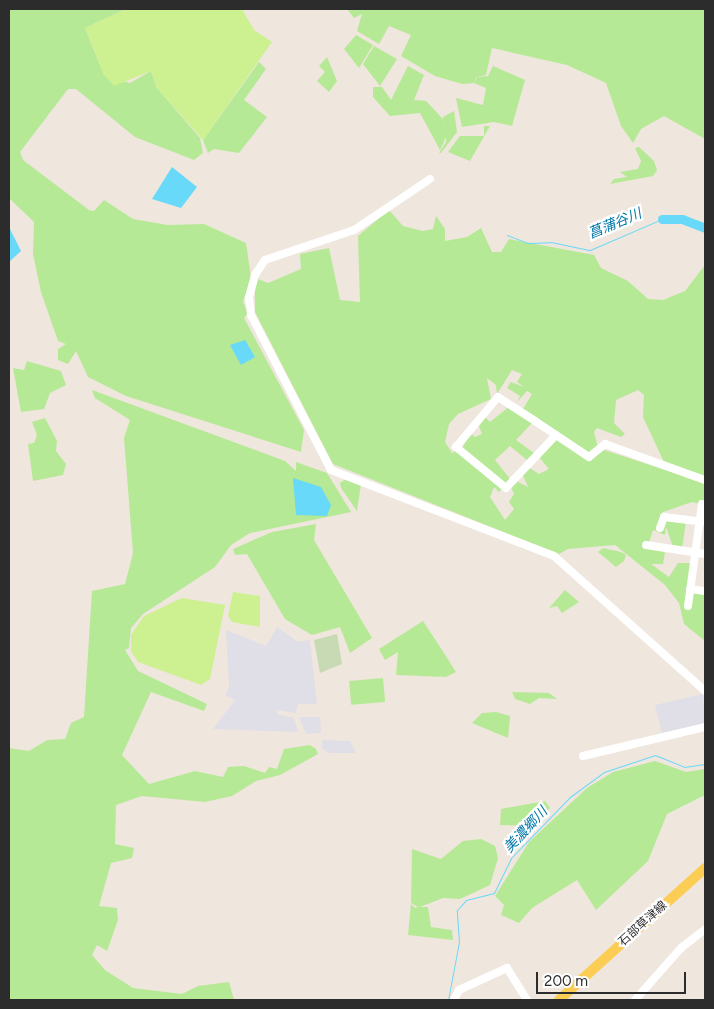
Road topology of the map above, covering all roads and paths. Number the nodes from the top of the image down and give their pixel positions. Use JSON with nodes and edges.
{"nodes":[{"id":1,"x":430,"y":180,"type":"dead end"},
{"id":2,"x":556,"y":435,"type":"junction"},
{"id":3,"x":705,"y":480,"type":"edge"},
{"id":4,"x":702,"y":504,"type":"dead end"},
{"id":5,"x":702,"y":522,"type":"edge"},
{"id":6,"x":660,"y":528,"type":"dead end"},
{"id":7,"x":646,"y":545,"type":"dead end"},
{"id":8,"x":696,"y":553,"type":"junction"},
{"id":9,"x":705,"y":554,"type":"edge"},
{"id":10,"x":690,"y":589,"type":"junction"},
{"id":11,"x":705,"y":590,"type":"edge"},
{"id":12,"x":688,"y":606,"type":"dead end"},
{"id":13,"x":705,"y":691,"type":"edge"},
{"id":14,"x":705,"y":727,"type":"edge"},
{"id":15,"x":583,"y":756,"type":"dead end"},
{"id":16,"x":705,"y":868,"type":"edge"},
{"id":17,"x":705,"y":929,"type":"edge"},
{"id":18,"x":454,"y":1000,"type":"edge"},
{"id":19,"x":528,"y":1000,"type":"edge"},
{"id":20,"x":559,"y":1000,"type":"edge"},
{"id":21,"x":635,"y":1000,"type":"edge"}],
"edges":[{"from":1,"to":13,"type":"street"},
{"from":2,"to":2,"type":"street"},
{"from":2,"to":3,"type":"street"},
{"from":4,"to":5,"type":"street"},
{"from":5,"to":6,"type":"street"},
{"from":5,"to":8,"type":"street"},
{"from":7,"to":8,"type":"street"},
{"from":8,"to":9,"type":"street"},
{"from":8,"to":10,"type":"street"},
{"from":10,"to":11,"type":"street"},
{"from":10,"to":12,"type":"street"},
{"from":14,"to":15,"type":"street"},
{"from":16,"to":20,"type":"main road","name":"石部草津線"},
{"from":17,"to":21,"type":"street"},
{"from":18,"to":19,"type":"street"}]}
